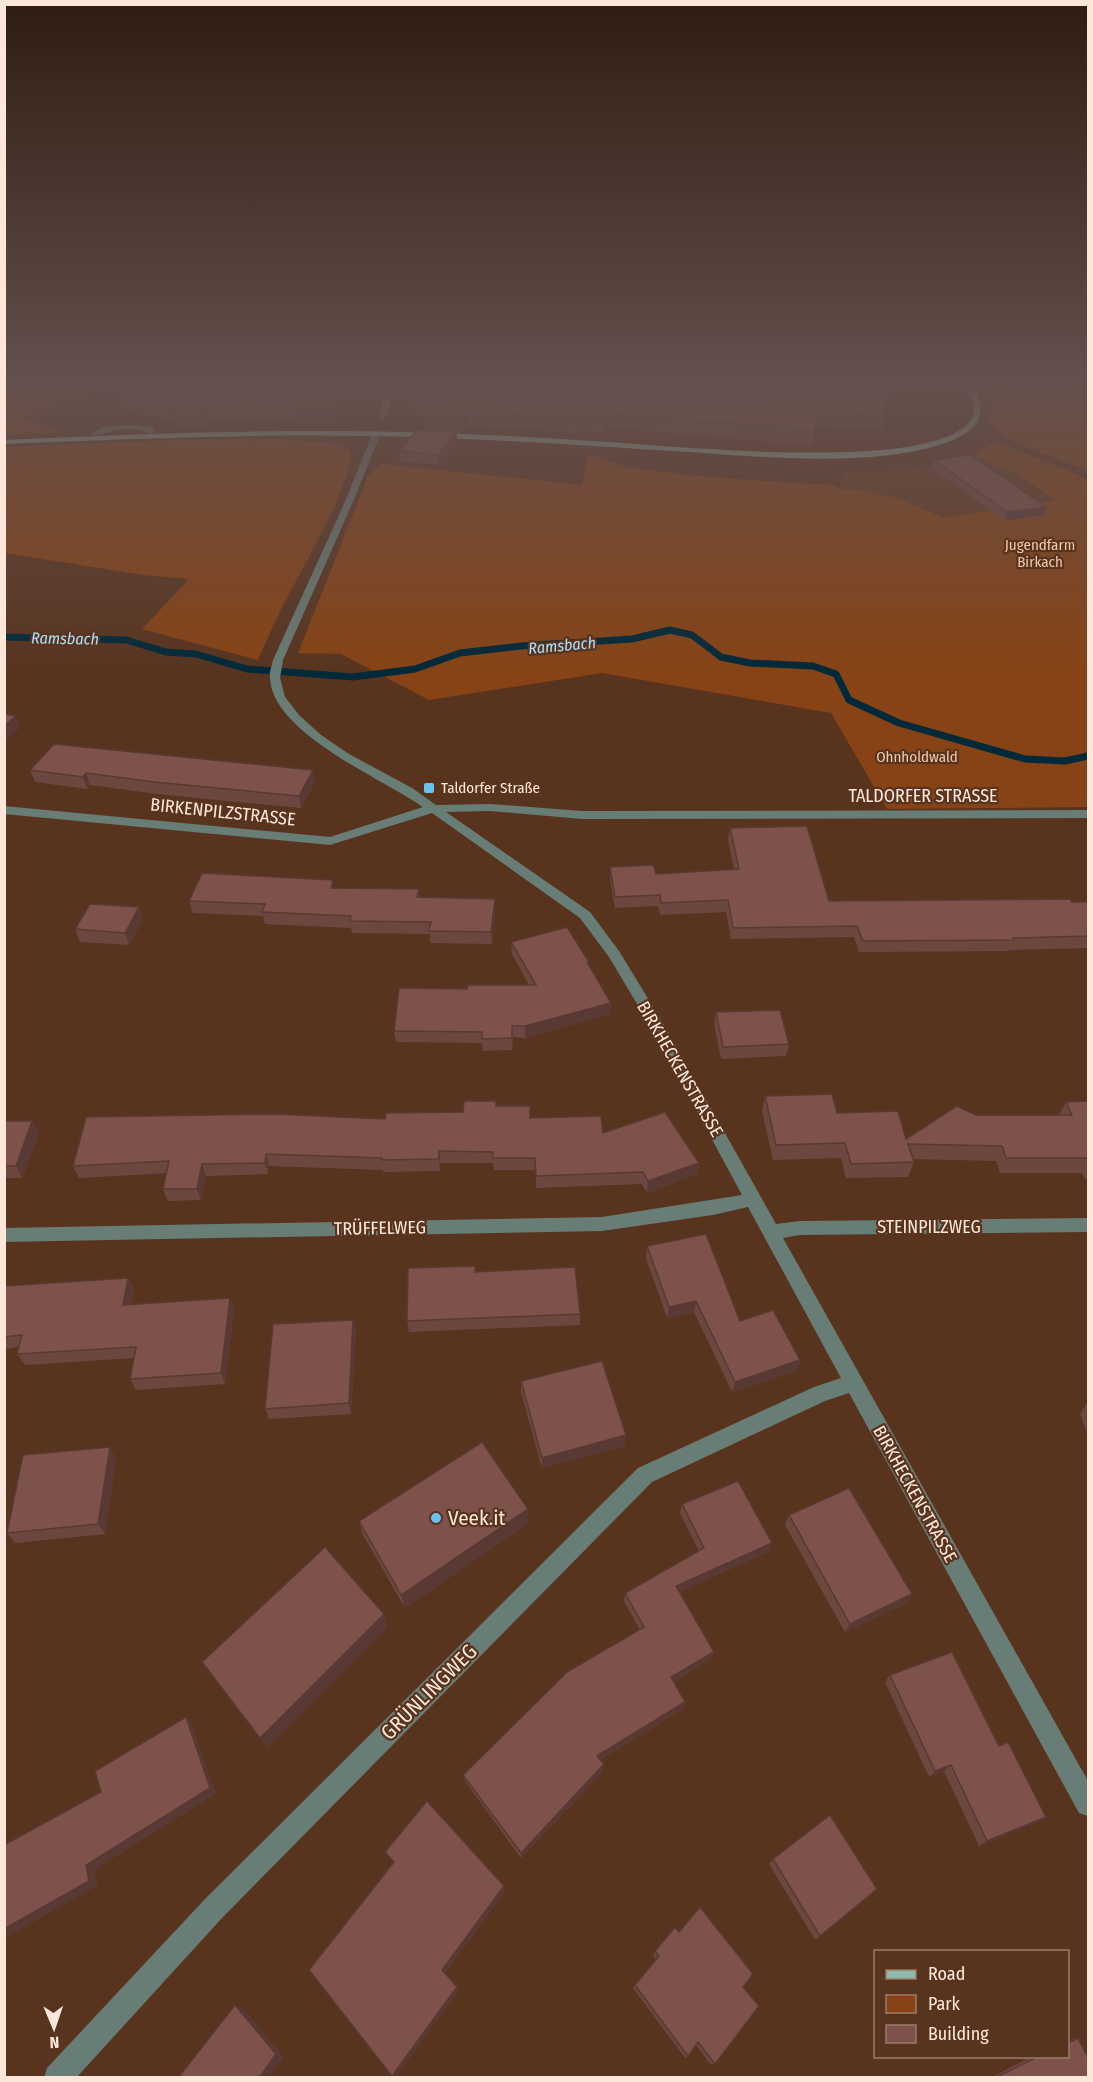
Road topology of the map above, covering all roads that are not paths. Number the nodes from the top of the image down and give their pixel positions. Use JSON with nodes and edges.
{"nodes":[{"id":1,"x":358,"y":480,"type":"edge"},
{"id":2,"x":434,"y":809,"type":"junction"},
{"id":3,"x":4,"y":810,"type":"edge"},
{"id":4,"x":1089,"y":814,"type":"edge"},
{"id":5,"x":754,"y":1199,"type":"junction"},
{"id":6,"x":1089,"y":1225,"type":"edge"},
{"id":7,"x":771,"y":1232,"type":"junction"},
{"id":8,"x":4,"y":1235,"type":"edge"},
{"id":9,"x":855,"y":1382,"type":"junction"},
{"id":10,"x":1089,"y":1804,"type":"edge"},
{"id":11,"x":57,"y":2078,"type":"edge"}],
"edges":[{"from":1,"to":2,"type":"street","name":"BIRKHECKENSTRASSE"},
{"from":2,"to":3,"type":"street","name":"BIRKENPILZSTRASSE"},
{"from":2,"to":4,"type":"street","name":"TALDORFER STRASSE"},
{"from":2,"to":5,"type":"street","name":"BIRKHECKENSTRASSE"},
{"from":5,"to":7,"type":"street","name":"BIRKHECKENSTRASSE"},
{"from":5,"to":8,"type":"street","name":"TRÜFFELWEG"},
{"from":6,"to":7,"type":"street","name":"STEINPILZWEG"},
{"from":7,"to":9,"type":"street","name":"BIRKHECKENSTRASSE"},
{"from":9,"to":10,"type":"street","name":"BIRKHECKENSTRASSE"},
{"from":9,"to":11,"type":"street","name":"GRÜNLINGWEG"}]}
